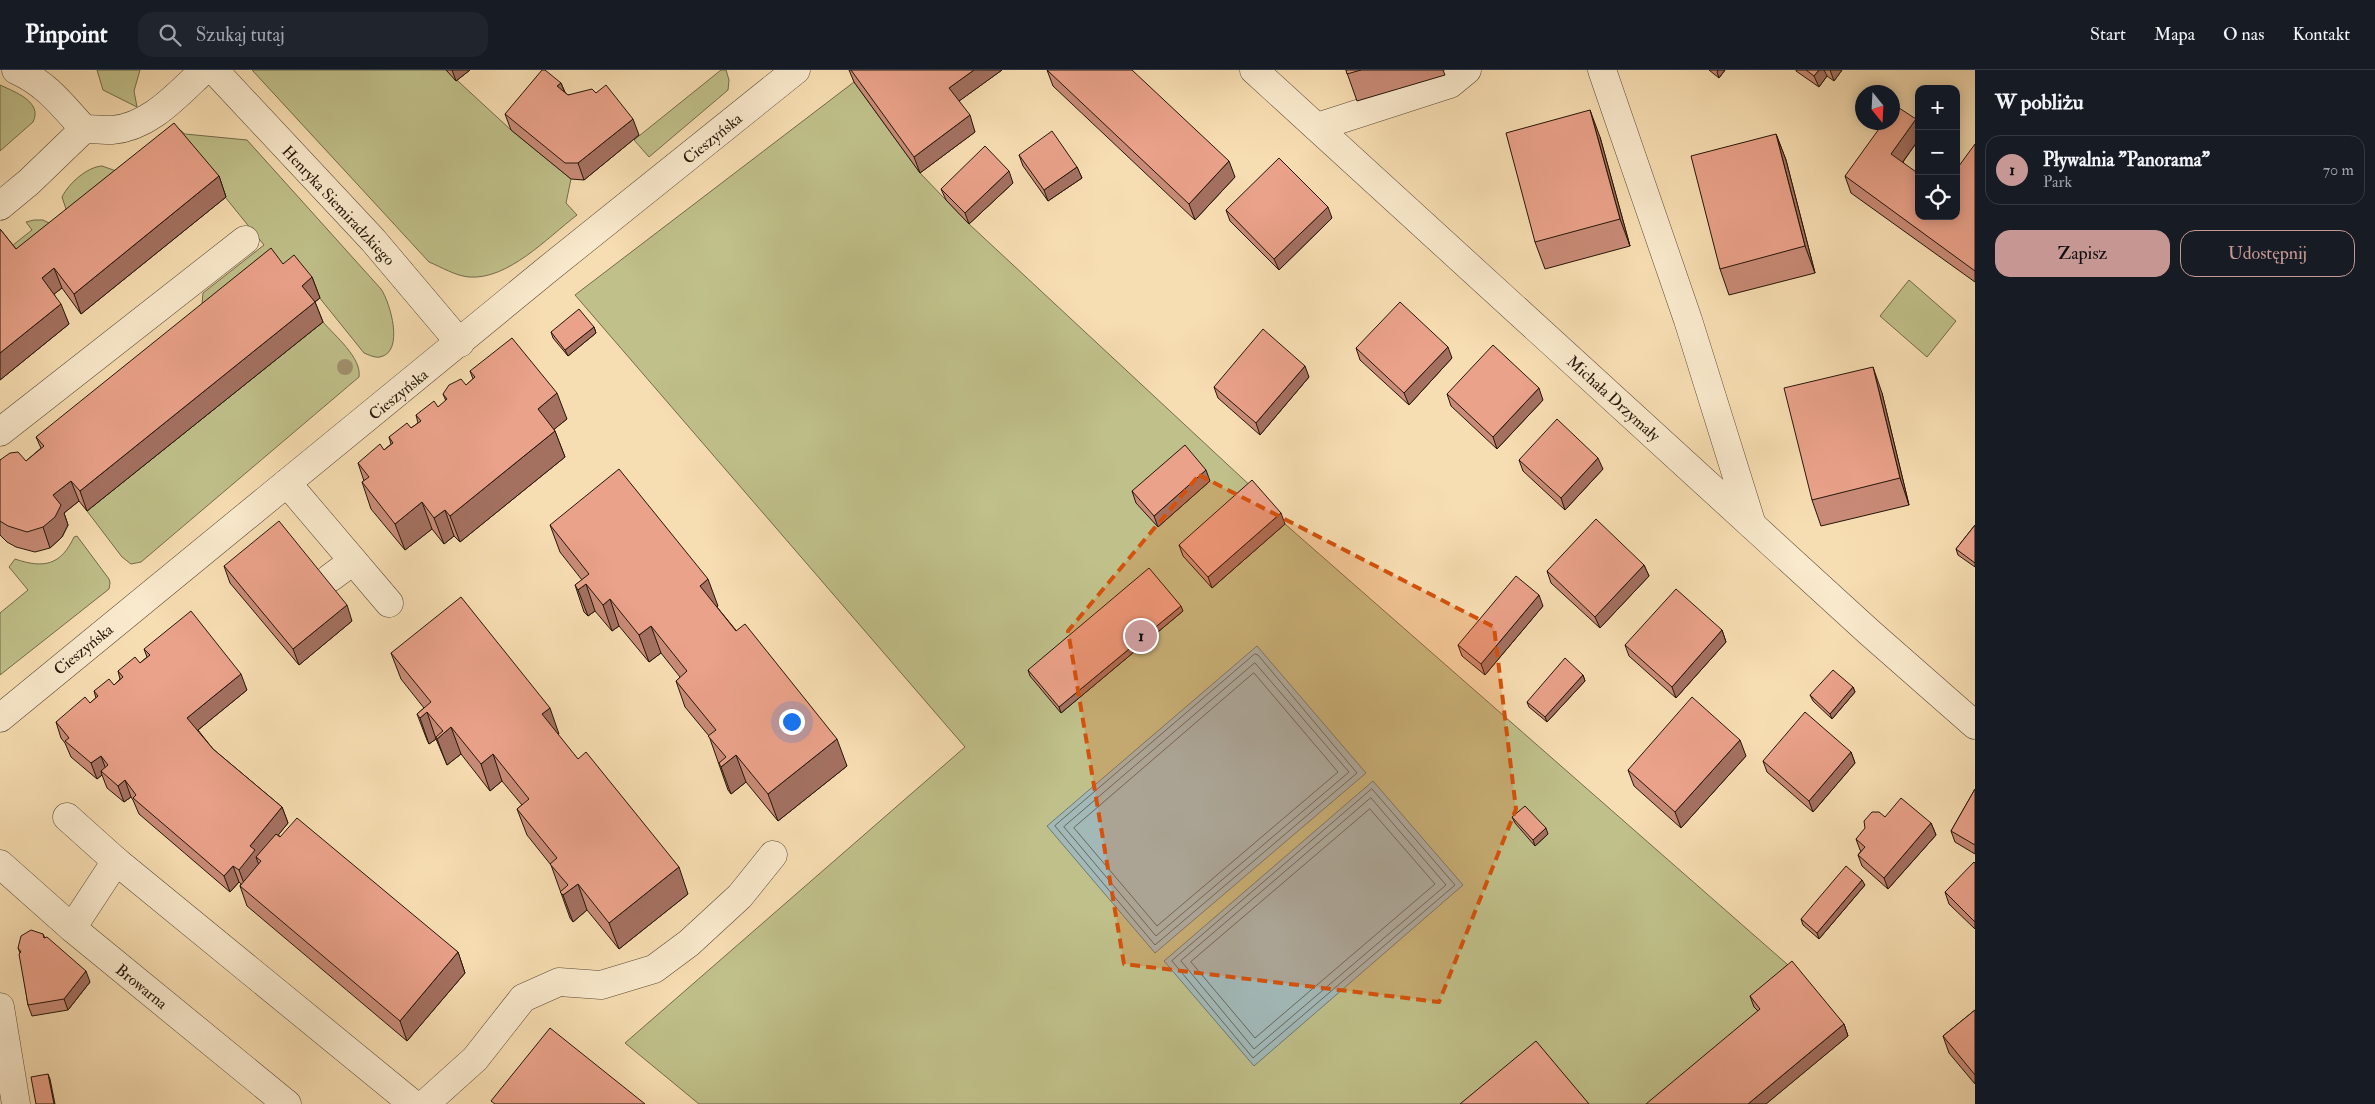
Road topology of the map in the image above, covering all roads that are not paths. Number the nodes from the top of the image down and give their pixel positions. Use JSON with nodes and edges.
{"nodes":[{"id":1,"x":16,"y":70,"type":"edge"},
{"id":2,"x":204,"y":70,"type":"edge"},
{"id":3,"x":214,"y":70,"type":"edge"},
{"id":4,"x":796,"y":70,"type":"edge"},
{"id":5,"x":1254,"y":70,"type":"edge"},
{"id":6,"x":1467,"y":70,"type":"edge"},
{"id":7,"x":1602,"y":70,"type":"edge"},
{"id":8,"x":1318,"y":127,"type":"junction"},
{"id":9,"x":84,"y":129,"type":"junction"},
{"id":10,"x":0,"y":206,"type":"edge"},
{"id":11,"x":245,"y":240,"type":"dead end"},
{"id":12,"x":460,"y":343,"type":"junction"},
{"id":13,"x":0,"y":432,"type":"edge"},
{"id":14,"x":287,"y":484,"type":"junction"},
{"id":15,"x":1752,"y":525,"type":"junction"},
{"id":16,"x":353,"y":561,"type":"junction"},
{"id":17,"x":330,"y":578,"type":"dead end"},
{"id":18,"x":389,"y":603,"type":"dead end"},
{"id":19,"x":0,"y":718,"type":"edge"},
{"id":20,"x":1975,"y":725,"type":"edge"},
{"id":21,"x":67,"y":817,"type":"dead end"},
{"id":22,"x":773,"y":855,"type":"dead end"},
{"id":23,"x":0,"y":864,"type":"edge"},
{"id":24,"x":133,"y":866,"type":"junction"},
{"id":25,"x":72,"y":928,"type":"junction"},
{"id":26,"x":0,"y":1007,"type":"edge"},
{"id":27,"x":16,"y":1104,"type":"edge"},
{"id":28,"x":287,"y":1104,"type":"edge"},
{"id":29,"x":413,"y":1104,"type":"edge"},
{"id":30,"x":425,"y":1104,"type":"edge"}],
"edges":[{"from":1,"to":9,"type":"street"},
{"from":2,"to":9,"type":"street"},
{"from":3,"to":12,"type":"street","name":"Henryka Siemiradzkiego"},
{"from":4,"to":12,"type":"street","name":"Cieszyńska"},
{"from":5,"to":8,"type":"street","name":"Michała Drzymały"},
{"from":6,"to":8,"type":"street"},
{"from":7,"to":15,"type":"street"},
{"from":8,"to":15,"type":"street","name":"Michała Drzymały"},
{"from":9,"to":10,"type":"street"},
{"from":11,"to":13,"type":"street"},
{"from":12,"to":14,"type":"street","name":"Cieszyńska"},
{"from":14,"to":16,"type":"street"},
{"from":14,"to":19,"type":"street","name":"Cieszyńska"},
{"from":15,"to":20,"type":"street","name":"Michała Drzymały"},
{"from":16,"to":17,"type":"street"},
{"from":16,"to":18,"type":"street"},
{"from":21,"to":24,"type":"street"},
{"from":22,"to":30,"type":"street"},
{"from":23,"to":25,"type":"street","name":"Browarna"},
{"from":24,"to":25,"type":"street"},
{"from":24,"to":29,"type":"street"},
{"from":25,"to":28,"type":"street","name":"Browarna"},
{"from":26,"to":27,"type":"street"}]}
